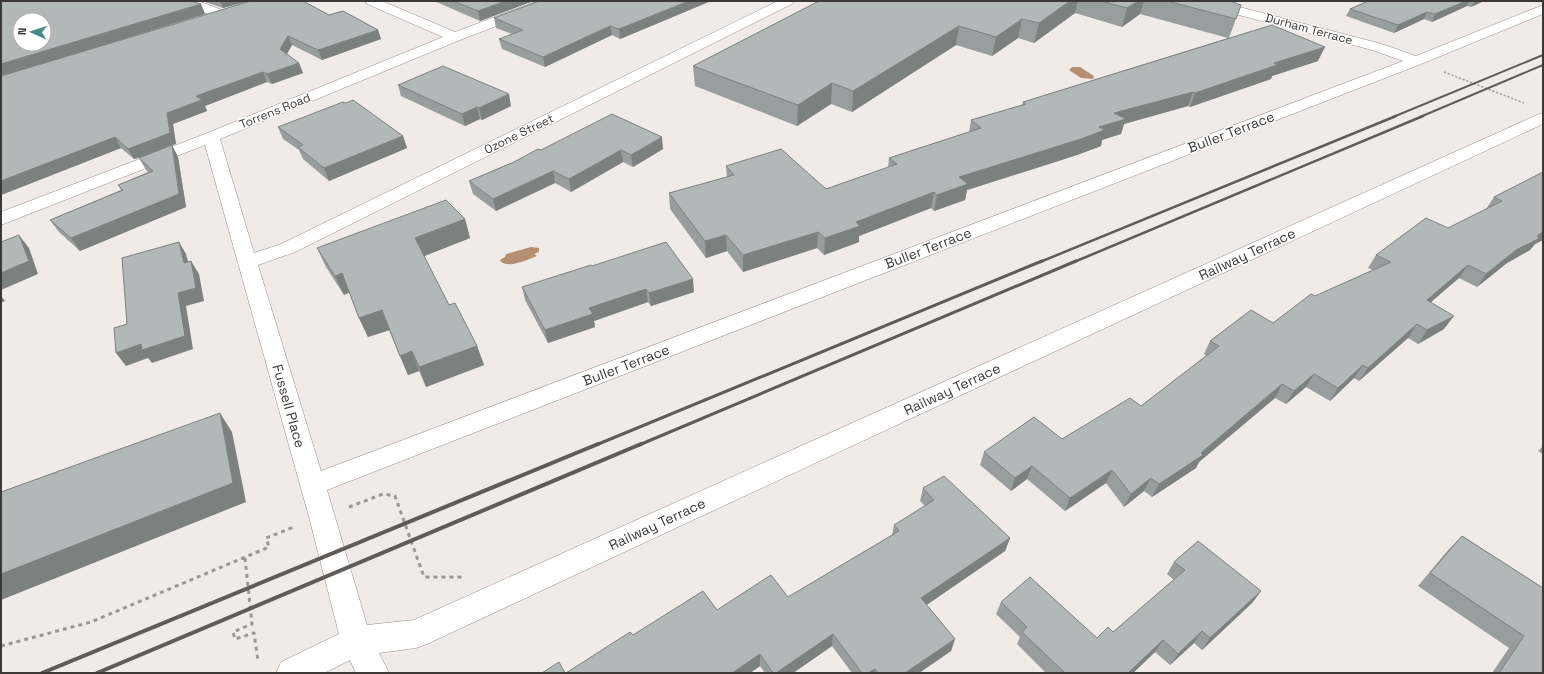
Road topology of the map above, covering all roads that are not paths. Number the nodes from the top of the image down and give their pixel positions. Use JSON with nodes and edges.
{"nodes":[{"id":1,"x":186,"y":1,"type":"edge"},
{"id":2,"x":371,"y":1,"type":"edge"},
{"id":3,"x":549,"y":1,"type":"edge"},
{"id":4,"x":788,"y":1,"type":"edge"},
{"id":5,"x":1200,"y":1,"type":"edge"},
{"id":6,"x":1543,"y":9,"type":"edge"},
{"id":7,"x":238,"y":10,"type":"edge"},
{"id":8,"x":223,"y":15,"type":"junction"},
{"id":9,"x":201,"y":22,"type":"edge"},
{"id":10,"x":455,"y":37,"type":"junction"},
{"id":11,"x":1416,"y":61,"type":"junction"},
{"id":12,"x":1536,"y":112,"type":"edge"},
{"id":13,"x":212,"y":137,"type":"junction"},
{"id":14,"x":1,"y":219,"type":"edge"},
{"id":15,"x":248,"y":262,"type":"junction"},
{"id":16,"x":313,"y":485,"type":"junction"},
{"id":17,"x":356,"y":641,"type":"junction"},
{"id":18,"x":292,"y":673,"type":"edge"},
{"id":19,"x":373,"y":673,"type":"edge"}],
"edges":[{"from":1,"to":8,"type":"street"},
{"from":2,"to":10,"type":"street"},
{"from":3,"to":10,"type":"street","name":"Torrens Road"},
{"from":4,"to":15,"type":"street","name":"Ozone Street"},
{"from":5,"to":11,"type":"street","name":"Durham Terrace"},
{"from":6,"to":11,"type":"street","name":"Buller Terrace"},
{"from":7,"to":8,"type":"street"},
{"from":8,"to":9,"type":"street"},
{"from":10,"to":13,"type":"street","name":"Torrens Road"},
{"from":11,"to":16,"type":"street","name":"Buller Terrace"},
{"from":12,"to":17,"type":"street","name":"Railway Terrace"},
{"from":13,"to":14,"type":"street","name":"Torrens Road"},
{"from":13,"to":15,"type":"street","name":"Fussell Place"},
{"from":15,"to":16,"type":"street","name":"Fussell Place"},
{"from":16,"to":17,"type":"street","name":"Fussell Place"},
{"from":17,"to":18,"type":"street","name":"Railway Terrace"},
{"from":17,"to":19,"type":"street","name":"Fussell Place"}]}
